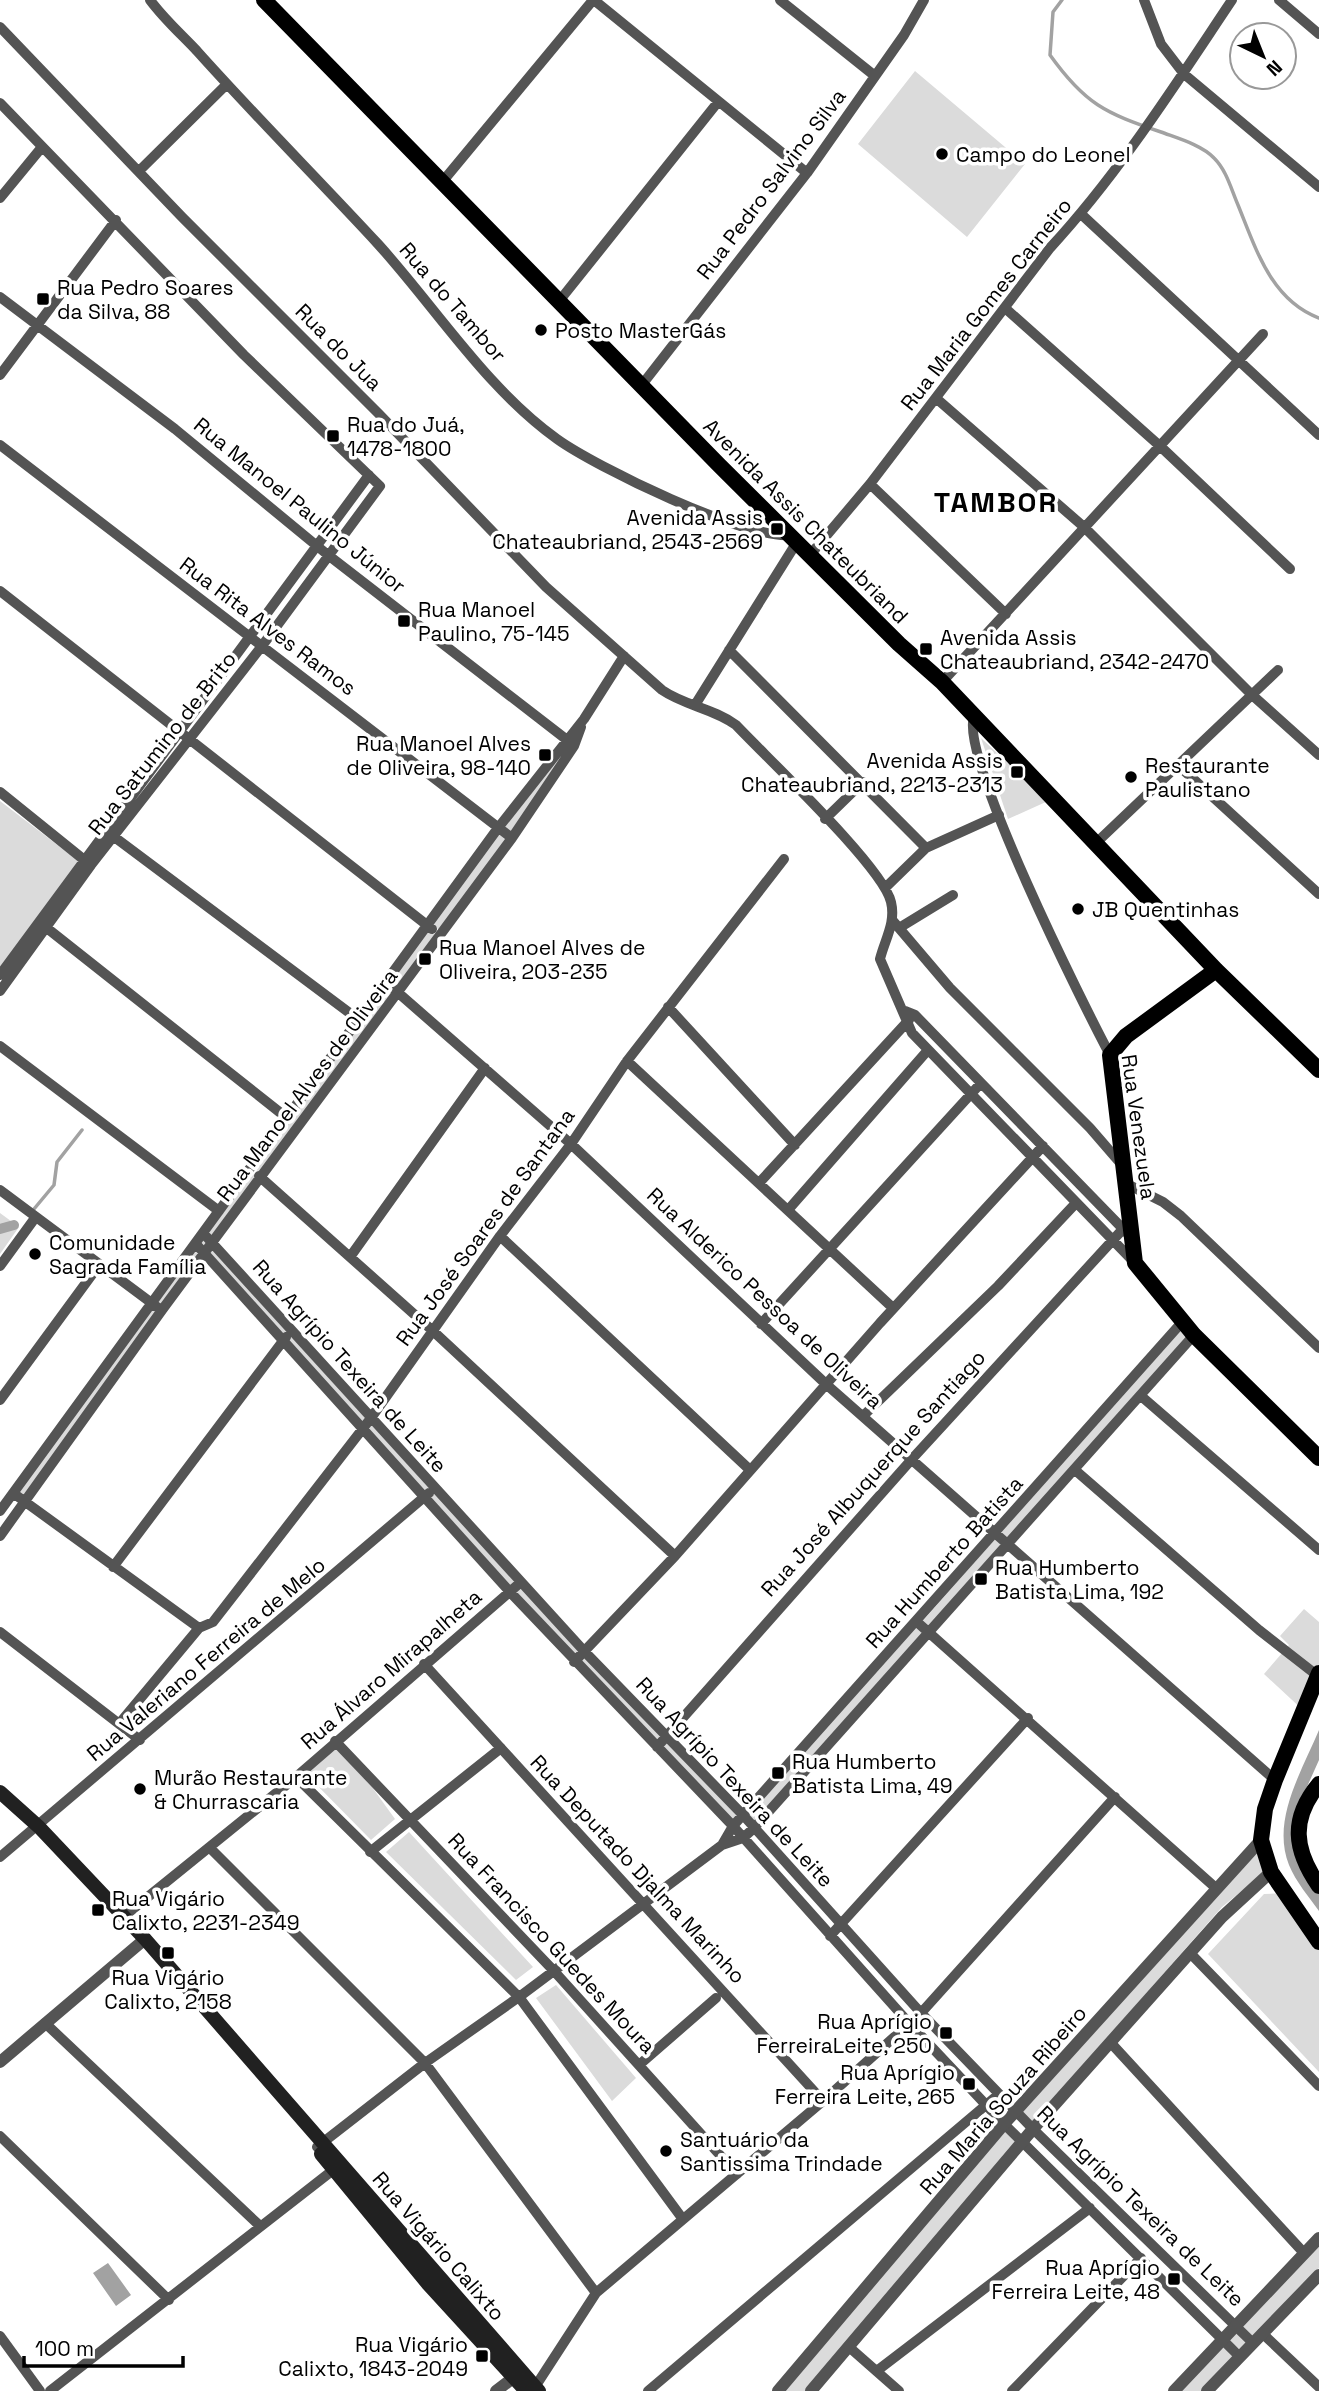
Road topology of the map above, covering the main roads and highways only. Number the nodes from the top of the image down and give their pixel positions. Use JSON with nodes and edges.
{"nodes":[{"id":1,"x":264,"y":0,"type":"edge"},
{"id":2,"x":1216,"y":970,"type":"junction"},
{"id":3,"x":1319,"y":1070,"type":"edge"},
{"id":4,"x":1319,"y":1458,"type":"edge"},
{"id":5,"x":1318,"y":1675,"type":"edge"},
{"id":6,"x":1317,"y":1791,"type":"edge"},
{"id":7,"x":0,"y":1792,"type":"edge"},
{"id":8,"x":1319,"y":1886,"type":"edge"},
{"id":9,"x":1319,"y":1942,"type":"edge"},
{"id":10,"x":337,"y":2167,"type":"junction"},
{"id":11,"x":533,"y":2390,"type":"edge"}],
"edges":[{"from":1,"to":2,"type":"main road","name":"Avenida Assis Chateubriand"},
{"from":2,"to":3,"type":"main road","name":"Avenida Assis Chateubriand"},
{"from":2,"to":4,"type":"main road","name":"Rua Venezuela"},
{"from":5,"to":9,"type":"main road"},
{"from":6,"to":8,"type":"main road"},
{"from":7,"to":10,"type":"main road","name":"Rua Vigário Calixto"},
{"from":10,"to":11,"type":"main road","name":"Rua Vigário Calixto"},
{"from":10,"to":11,"type":"main road","name":"Rua Vigário Calixto"}]}
